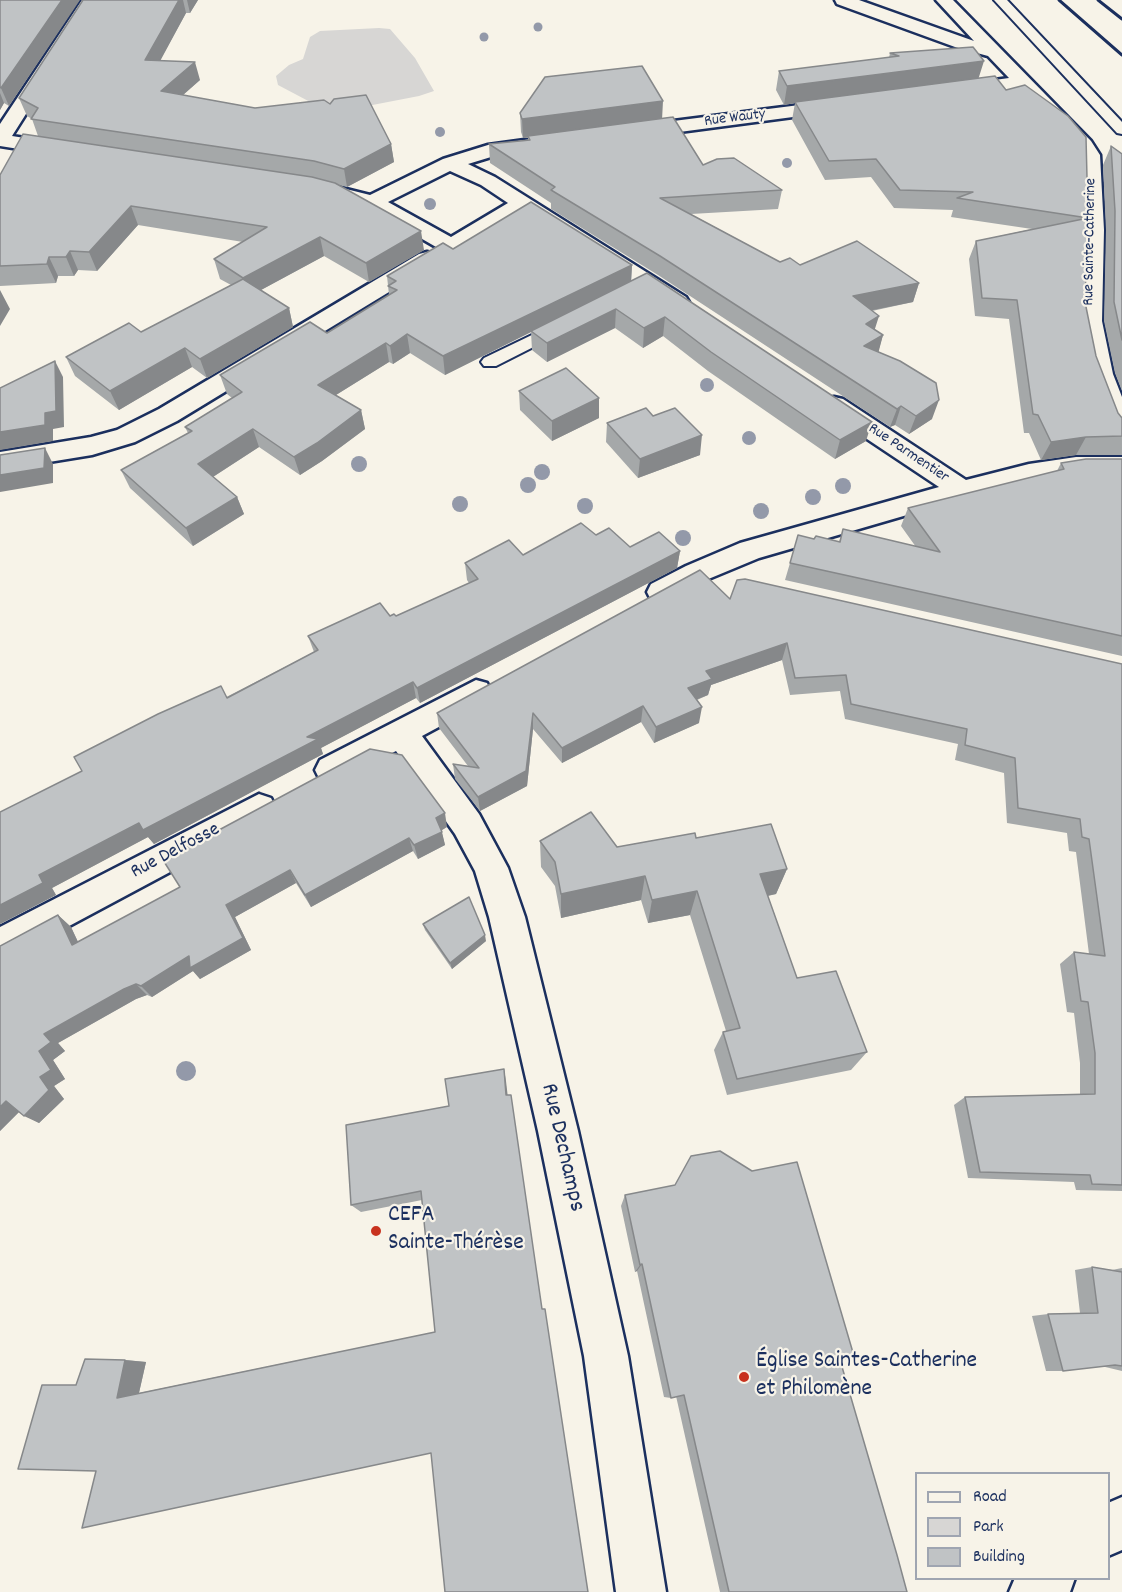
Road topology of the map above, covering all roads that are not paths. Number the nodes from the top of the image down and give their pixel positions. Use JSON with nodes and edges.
{"nodes":[{"id":1,"x":90,"y":0,"type":"edge"},
{"id":2,"x":843,"y":0,"type":"edge"},
{"id":3,"x":944,"y":0,"type":"edge"},
{"id":4,"x":1000,"y":0,"type":"edge"},
{"id":5,"x":993,"y":52,"type":"junction"},
{"id":6,"x":1022,"y":82,"type":"junction"},
{"id":7,"x":936,"y":93,"type":"edge"},
{"id":8,"x":854,"y":104,"type":"edge"},
{"id":9,"x":1122,"y":130,"type":"edge"},
{"id":10,"x":619,"y":134,"type":"edge"},
{"id":11,"x":0,"y":139,"type":"edge"},
{"id":12,"x":550,"y":143,"type":"edge"},
{"id":13,"x":82,"y":152,"type":"edge"},
{"id":14,"x":450,"y":163,"type":"junction"},
{"id":15,"x":305,"y":186,"type":"edge"},
{"id":16,"x":372,"y":202,"type":"junction"},
{"id":17,"x":523,"y":203,"type":"junction"},
{"id":18,"x":451,"y":246,"type":"junction"},
{"id":19,"x":698,"y":315,"type":"edge"},
{"id":20,"x":576,"y":319,"type":"edge"},
{"id":21,"x":490,"y":362,"type":"dead end"},
{"id":22,"x":815,"y":393,"type":"edge"},
{"id":23,"x":1122,"y":430,"type":"edge"},
{"id":24,"x":0,"y":461,"type":"edge"},
{"id":25,"x":1122,"y":466,"type":"edge"},
{"id":26,"x":962,"y":490,"type":"junction"},
{"id":27,"x":696,"y":573,"type":"junction"},
{"id":28,"x":742,"y":584,"type":"edge"},
{"id":29,"x":633,"y":608,"type":"edge"},
{"id":30,"x":496,"y":682,"type":"edge"},
{"id":31,"x":401,"y":733,"type":"junction"},
{"id":32,"x":0,"y":946,"type":"edge"},
{"id":33,"x":1122,"y":1521,"type":"edge"},
{"id":34,"x":1110,"y":1530,"type":"edge"},
{"id":35,"x":1049,"y":1580,"type":"edge"},
{"id":36,"x":640,"y":1592,"type":"edge"},
{"id":37,"x":1034,"y":1592,"type":"edge"}],
"edges":[{"from":1,"to":11,"type":"street"},
{"from":2,"to":5,"type":"street"},
{"from":3,"to":5,"type":"street","name":"Rue Sainte-Catherine"},
{"from":4,"to":9,"type":"lane"},
{"from":5,"to":6,"type":"street","name":"Rue Sainte-Catherine"},
{"from":6,"to":7,"type":"street"},
{"from":6,"to":23,"type":"street","name":"Rue Sainte-Catherine"},
{"from":8,"to":10,"type":"street","name":"Rue Wauty"},
{"from":11,"to":13,"type":"street"},
{"from":12,"to":14,"type":"street"},
{"from":14,"to":16,"type":"street"},
{"from":14,"to":17,"type":"street"},
{"from":15,"to":16,"type":"street"},
{"from":16,"to":18,"type":"street"},
{"from":17,"to":18,"type":"street"},
{"from":17,"to":19,"type":"street"},
{"from":18,"to":24,"type":"street"},
{"from":20,"to":21,"type":"lane"},
{"from":22,"to":26,"type":"street","name":"Rue Parmentier"},
{"from":25,"to":26,"type":"street","name":"Rue Parmentier"},
{"from":26,"to":27,"type":"street","name":"Rue Parmentier"},
{"from":27,"to":28,"type":"street"},
{"from":27,"to":29,"type":"street"},
{"from":30,"to":31,"type":"street","name":"Rue Delfosse"},
{"from":31,"to":32,"type":"street","name":"Rue Delfosse"},
{"from":31,"to":36,"type":"street","name":"Rue Dechamps"},
{"from":33,"to":34,"type":"street"},
{"from":35,"to":37,"type":"street"}]}
